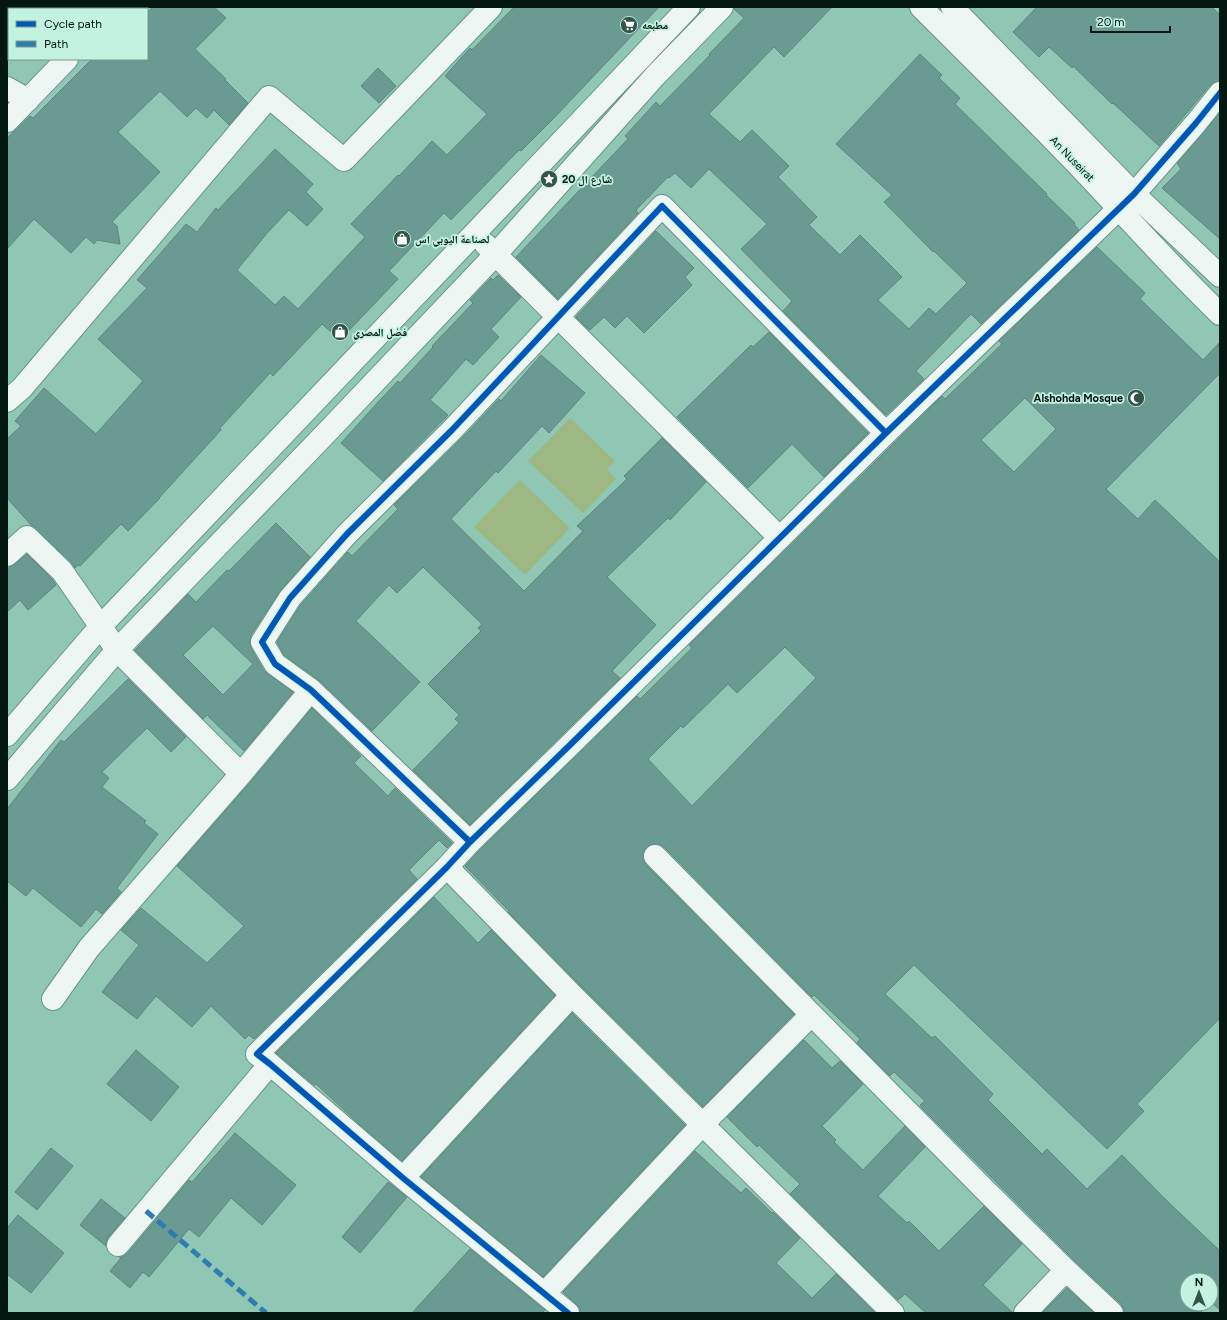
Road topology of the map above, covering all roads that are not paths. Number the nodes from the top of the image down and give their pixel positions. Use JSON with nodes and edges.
{"nodes":[{"id":1,"x":492,"y":7,"type":"edge"},
{"id":2,"x":689,"y":7,"type":"edge"},
{"id":3,"x":722,"y":7,"type":"edge"},
{"id":4,"x":921,"y":7,"type":"edge"},
{"id":5,"x":952,"y":7,"type":"edge"},
{"id":6,"x":66,"y":60,"type":"edge"},
{"id":7,"x":7,"y":88,"type":"edge"},
{"id":8,"x":1220,"y":93,"type":"edge"},
{"id":9,"x":28,"y":100,"type":"junction"},
{"id":10,"x":7,"y":121,"type":"edge"},
{"id":11,"x":1127,"y":201,"type":"junction"},
{"id":12,"x":474,"y":234,"type":"junction"},
{"id":13,"x":496,"y":254,"type":"junction"},
{"id":14,"x":1220,"y":276,"type":"edge"},
{"id":15,"x":1220,"y":314,"type":"edge"},
{"id":16,"x":558,"y":317,"type":"junction"},
{"id":17,"x":7,"y":401,"type":"edge"},
{"id":18,"x":886,"y":434,"type":"junction"},
{"id":19,"x":780,"y":538,"type":"junction"},
{"id":20,"x":7,"y":555,"type":"edge"},
{"id":21,"x":100,"y":627,"type":"junction"},
{"id":22,"x":117,"y":650,"type":"junction"},
{"id":23,"x":311,"y":690,"type":"junction"},
{"id":24,"x":7,"y":735,"type":"edge"},
{"id":25,"x":241,"y":774,"type":"junction"},
{"id":26,"x":7,"y":779,"type":"edge"},
{"id":27,"x":470,"y":842,"type":"junction"},
{"id":28,"x":655,"y":856,"type":"dead end"},
{"id":29,"x":447,"y":866,"type":"junction"},
{"id":30,"x":572,"y":995,"type":"junction"},
{"id":31,"x":53,"y":999,"type":"dead end"},
{"id":32,"x":811,"y":1015,"type":"junction"},
{"id":33,"x":270,"y":1064,"type":"junction"},
{"id":34,"x":702,"y":1125,"type":"junction"},
{"id":35,"x":403,"y":1178,"type":"junction"},
{"id":36,"x":118,"y":1245,"type":"dead end"},
{"id":37,"x":1066,"y":1270,"type":"junction"},
{"id":38,"x":545,"y":1293,"type":"junction"},
{"id":39,"x":568,"y":1313,"type":"edge"},
{"id":40,"x":893,"y":1313,"type":"edge"},
{"id":41,"x":1025,"y":1313,"type":"edge"},
{"id":42,"x":1112,"y":1313,"type":"edge"}],
"edges":[{"from":1,"to":17,"type":"street"},
{"from":2,"to":12,"type":"street"},
{"from":3,"to":13,"type":"street"},
{"from":4,"to":11,"type":"street","name":"An Nuseirat"},
{"from":5,"to":11,"type":"street","name":"An Nuseirat"},
{"from":6,"to":9,"type":"street"},
{"from":7,"to":9,"type":"street"},
{"from":8,"to":11,"type":"street"},
{"from":9,"to":10,"type":"street"},
{"from":11,"to":14,"type":"street","name":"An Nuseirat"},
{"from":11,"to":15,"type":"street","name":"An Nuseirat"},
{"from":11,"to":18,"type":"street"},
{"from":12,"to":13,"type":"street"},
{"from":12,"to":21,"type":"street"},
{"from":13,"to":16,"type":"street"},
{"from":13,"to":22,"type":"street"},
{"from":16,"to":18,"type":"street"},
{"from":16,"to":19,"type":"street"},
{"from":16,"to":23,"type":"street"},
{"from":18,"to":19,"type":"street"},
{"from":19,"to":27,"type":"street"},
{"from":20,"to":21,"type":"street"},
{"from":21,"to":22,"type":"street"},
{"from":21,"to":24,"type":"street"},
{"from":22,"to":25,"type":"street"},
{"from":22,"to":26,"type":"street"},
{"from":23,"to":25,"type":"street"},
{"from":23,"to":27,"type":"street"},
{"from":25,"to":31,"type":"street"},
{"from":27,"to":29,"type":"street"},
{"from":28,"to":32,"type":"street"},
{"from":29,"to":30,"type":"street"},
{"from":29,"to":33,"type":"street"},
{"from":30,"to":34,"type":"street"},
{"from":30,"to":35,"type":"street"},
{"from":32,"to":34,"type":"street"},
{"from":32,"to":37,"type":"street"},
{"from":33,"to":35,"type":"street"},
{"from":33,"to":36,"type":"street"},
{"from":34,"to":38,"type":"street"},
{"from":34,"to":40,"type":"street"},
{"from":35,"to":38,"type":"street"},
{"from":37,"to":41,"type":"street"},
{"from":37,"to":42,"type":"street"},
{"from":38,"to":39,"type":"street"}]}
